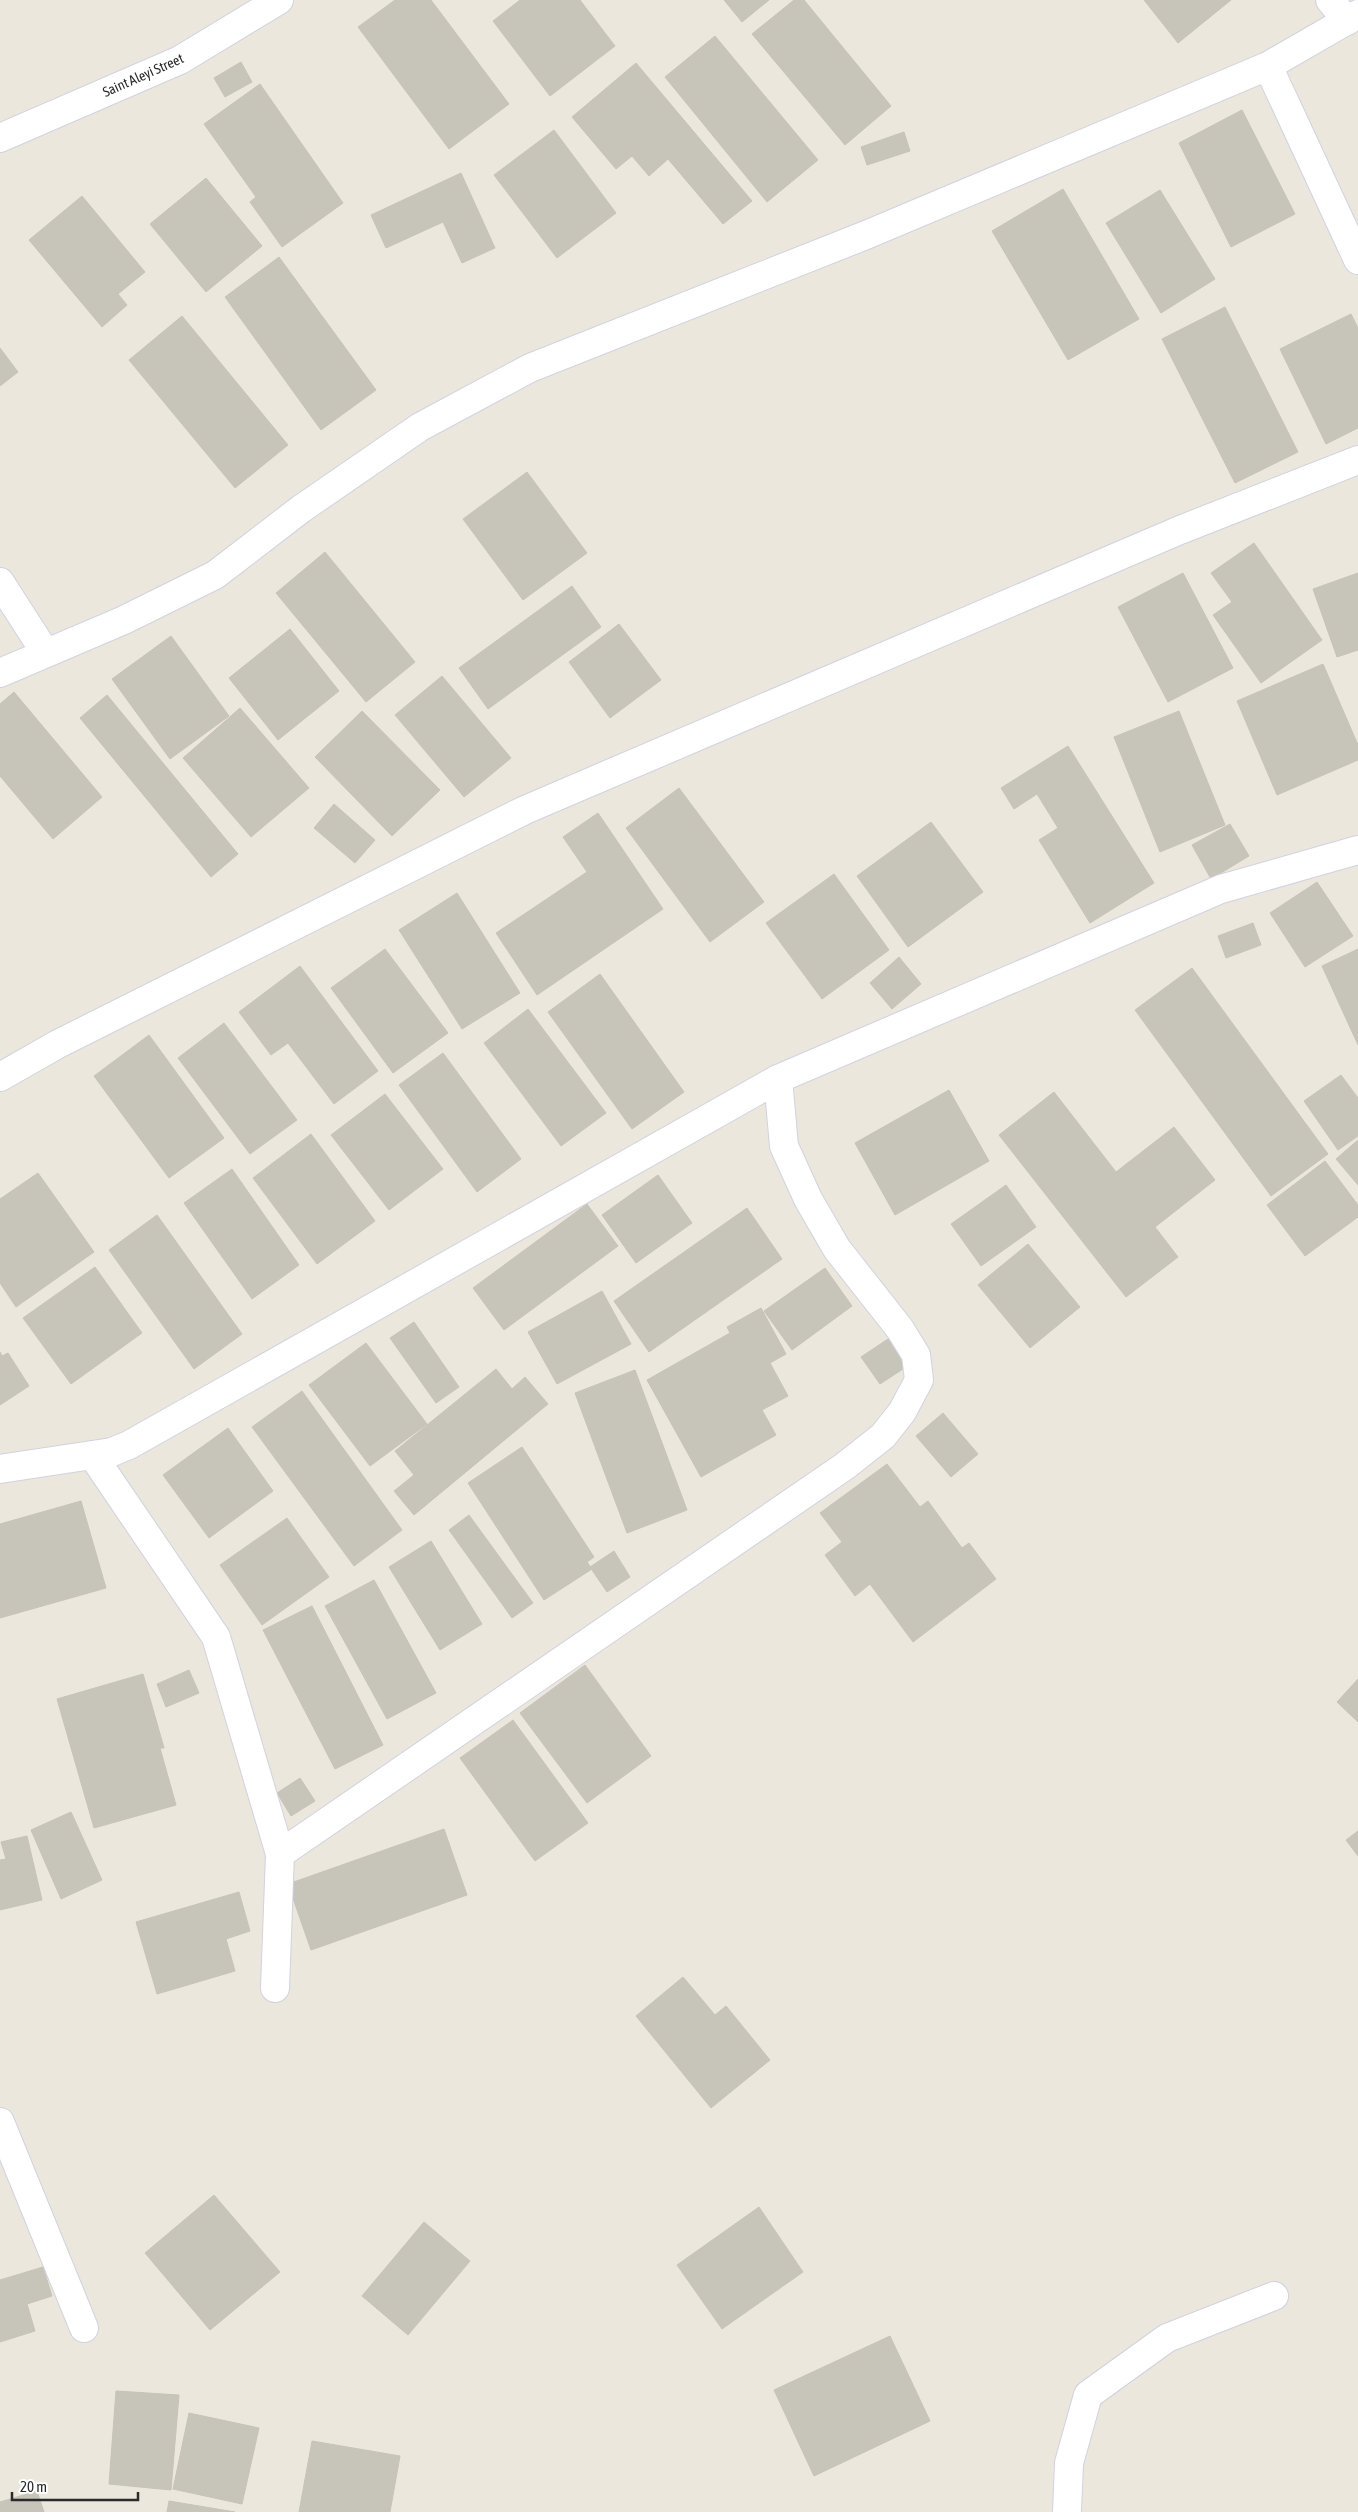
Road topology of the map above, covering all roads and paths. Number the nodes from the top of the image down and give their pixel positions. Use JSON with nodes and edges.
{"nodes":[{"id":1,"x":279,"y":0,"type":"edge"},
{"id":2,"x":1330,"y":0,"type":"edge"},
{"id":3,"x":1353,"y":17,"type":"edge"},
{"id":4,"x":1268,"y":66,"type":"junction"},
{"id":5,"x":0,"y":138,"type":"edge"},
{"id":6,"x":1358,"y":260,"type":"edge"},
{"id":7,"x":1358,"y":460,"type":"edge"},
{"id":8,"x":0,"y":582,"type":"edge"},
{"id":9,"x":45,"y":652,"type":"junction"},
{"id":10,"x":0,"y":673,"type":"edge"},
{"id":11,"x":1358,"y":850,"type":"edge"},
{"id":12,"x":0,"y":1077,"type":"edge"},
{"id":13,"x":778,"y":1079,"type":"junction"},
{"id":14,"x":93,"y":1456,"type":"junction"},
{"id":15,"x":0,"y":1468,"type":"edge"},
{"id":16,"x":280,"y":1854,"type":"junction"},
{"id":17,"x":275,"y":1988,"type":"dead end"},
{"id":18,"x":0,"y":2122,"type":"edge"},
{"id":19,"x":1274,"y":2296,"type":"dead end"},
{"id":20,"x":84,"y":2328,"type":"dead end"},
{"id":21,"x":1067,"y":2512,"type":"edge"}],
"edges":[{"from":1,"to":5,"type":"street","name":"Saint Aleyi Street"},
{"from":2,"to":3,"type":"street"},
{"from":3,"to":4,"type":"street"},
{"from":4,"to":6,"type":"street"},
{"from":4,"to":9,"type":"street"},
{"from":7,"to":12,"type":"street"},
{"from":8,"to":9,"type":"street"},
{"from":9,"to":10,"type":"street"},
{"from":11,"to":13,"type":"street"},
{"from":13,"to":14,"type":"street"},
{"from":13,"to":16,"type":"street"},
{"from":14,"to":15,"type":"street"},
{"from":14,"to":16,"type":"street"},
{"from":16,"to":17,"type":"street"},
{"from":18,"to":20,"type":"street"},
{"from":19,"to":21,"type":"street"}]}
